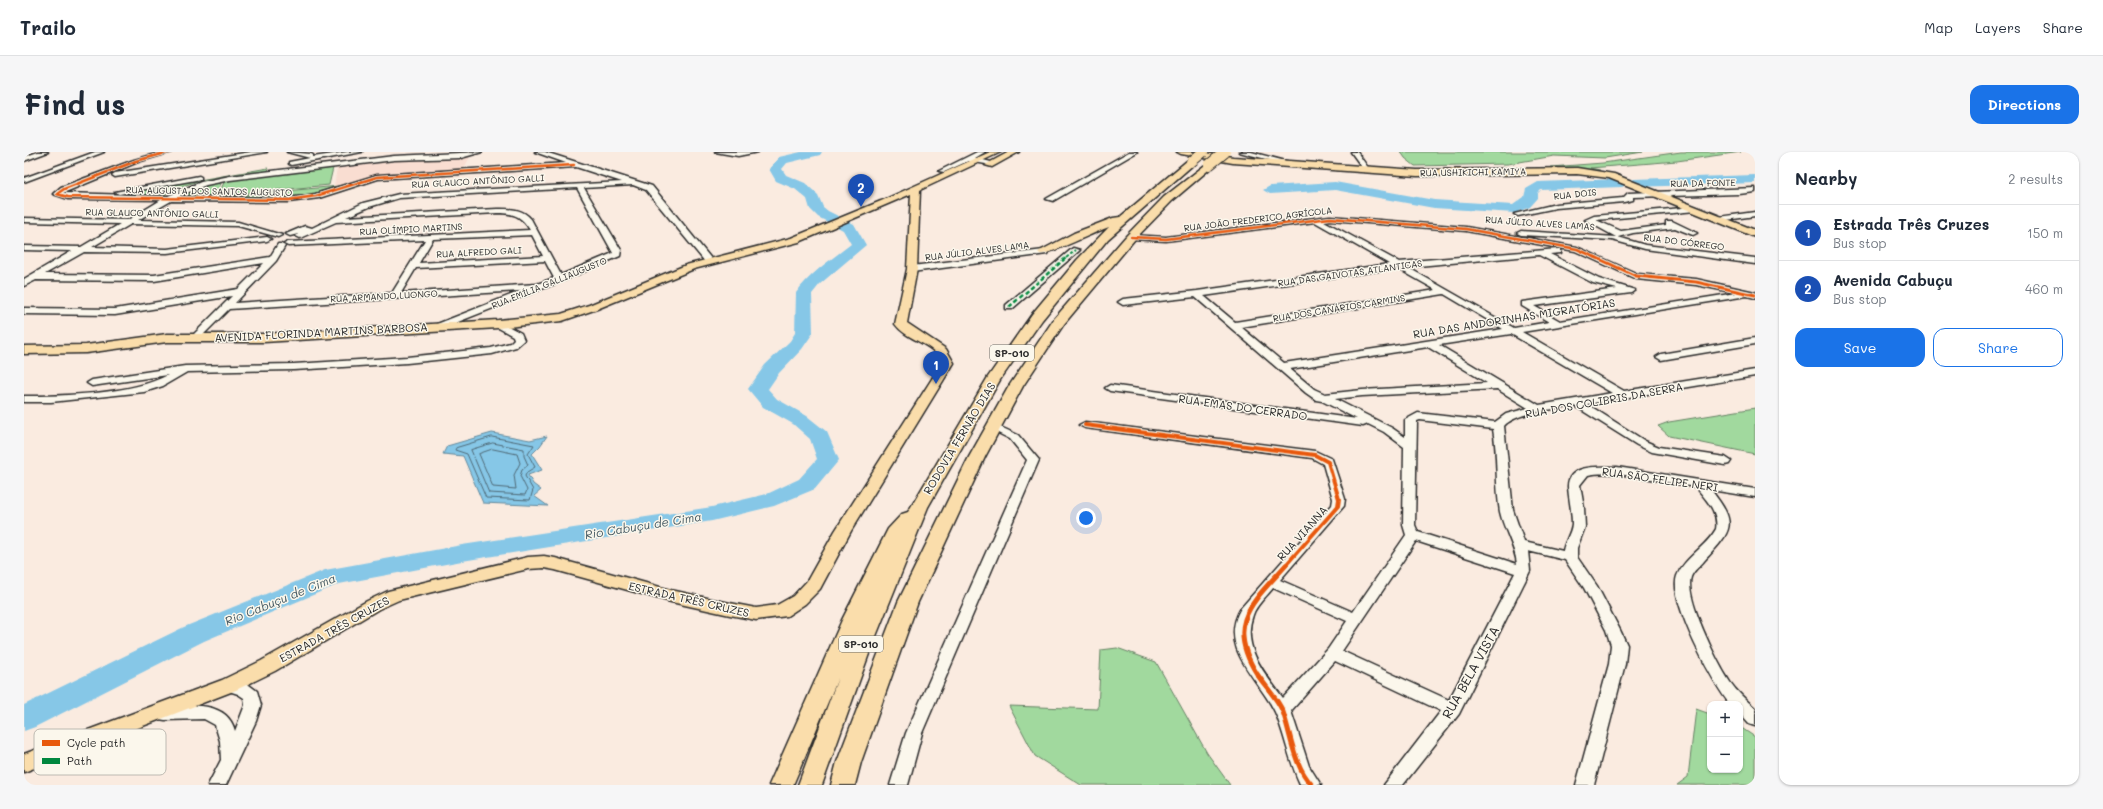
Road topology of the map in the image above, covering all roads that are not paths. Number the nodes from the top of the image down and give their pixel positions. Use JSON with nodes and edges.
{"nodes":[{"id":1,"x":45,"y":152,"type":"edge"},
{"id":2,"x":101,"y":152,"type":"edge"},
{"id":3,"x":168,"y":152,"type":"edge"},
{"id":4,"x":264,"y":152,"type":"edge"},
{"id":5,"x":290,"y":152,"type":"edge"},
{"id":6,"x":359,"y":152,"type":"edge"},
{"id":7,"x":479,"y":152,"type":"edge"},
{"id":8,"x":538,"y":152,"type":"edge"},
{"id":9,"x":718,"y":152,"type":"edge"},
{"id":10,"x":755,"y":152,"type":"edge"},
{"id":11,"x":997,"y":152,"type":"edge"},
{"id":12,"x":1015,"y":152,"type":"edge"},
{"id":13,"x":1134,"y":152,"type":"edge"},
{"id":14,"x":1182,"y":152,"type":"edge"},
{"id":15,"x":1203,"y":152,"type":"edge"},
{"id":16,"x":1225,"y":152,"type":"edge"},
{"id":17,"x":1242,"y":152,"type":"edge"},
{"id":18,"x":1263,"y":152,"type":"edge"},
{"id":19,"x":1354,"y":152,"type":"edge"},
{"id":20,"x":1251,"y":154,"type":"junction"},
{"id":21,"x":980,"y":156,"type":"edge"},
{"id":22,"x":324,"y":158,"type":"junction"},
{"id":23,"x":24,"y":159,"type":"edge"},
{"id":24,"x":992,"y":163,"type":"junction"},
{"id":25,"x":574,"y":165,"type":"junction"},
{"id":26,"x":1299,"y":165,"type":"junction"},
{"id":27,"x":272,"y":170,"type":"junction"},
{"id":28,"x":1366,"y":170,"type":"junction"},
{"id":29,"x":951,"y":173,"type":"junction"},
{"id":30,"x":93,"y":178,"type":"junction"},
{"id":31,"x":24,"y":180,"type":"edge"},
{"id":32,"x":636,"y":183,"type":"junction"},
{"id":33,"x":579,"y":186,"type":"junction"},
{"id":34,"x":1755,"y":190,"type":"edge"},
{"id":35,"x":920,"y":192,"type":"junction"},
{"id":36,"x":1651,"y":192,"type":"junction"},
{"id":37,"x":1628,"y":195,"type":"joint"},
{"id":38,"x":98,"y":197,"type":"junction"},
{"id":39,"x":173,"y":197,"type":"junction"},
{"id":40,"x":1050,"y":199,"type":"dead end"},
{"id":41,"x":1694,"y":209,"type":"junction"},
{"id":42,"x":1518,"y":214,"type":"dead end"},
{"id":43,"x":1646,"y":214,"type":"junction"},
{"id":44,"x":1755,"y":214,"type":"edge"},
{"id":45,"x":1128,"y":216,"type":"junction"},
{"id":46,"x":1743,"y":216,"type":"junction"},
{"id":47,"x":1315,"y":219,"type":"junction"},
{"id":48,"x":1719,"y":219,"type":"junction"},
{"id":49,"x":24,"y":220,"type":"edge"},
{"id":50,"x":1755,"y":220,"type":"edge"},
{"id":51,"x":130,"y":222,"type":"junction"},
{"id":52,"x":330,"y":222,"type":"junction"},
{"id":53,"x":1676,"y":226,"type":"junction"},
{"id":54,"x":1466,"y":229,"type":"junction"},
{"id":55,"x":535,"y":232,"type":"junction"},
{"id":56,"x":1693,"y":233,"type":"dead end"},
{"id":57,"x":290,"y":234,"type":"junction"},
{"id":58,"x":1620,"y":234,"type":"junction"},
{"id":59,"x":1755,"y":234,"type":"edge"},
{"id":60,"x":278,"y":235,"type":"junction"},
{"id":61,"x":300,"y":236,"type":"junction"},
{"id":62,"x":1131,"y":237,"type":"junction"},
{"id":63,"x":430,"y":238,"type":"junction"},
{"id":64,"x":1612,"y":238,"type":"junction"},
{"id":65,"x":267,"y":239,"type":"junction"},
{"id":66,"x":284,"y":245,"type":"junction"},
{"id":67,"x":24,"y":248,"type":"edge"},
{"id":68,"x":82,"y":249,"type":"junction"},
{"id":69,"x":1577,"y":249,"type":"junction"},
{"id":70,"x":1044,"y":252,"type":"junction"},
{"id":71,"x":1539,"y":252,"type":"junction"},
{"id":72,"x":1078,"y":256,"type":"junction"},
{"id":73,"x":546,"y":258,"type":"junction"},
{"id":74,"x":273,"y":259,"type":"junction"},
{"id":75,"x":709,"y":261,"type":"junction"},
{"id":76,"x":1755,"y":261,"type":"edge"},
{"id":77,"x":1398,"y":265,"type":"junction"},
{"id":78,"x":413,"y":266,"type":"junction"},
{"id":79,"x":912,"y":269,"type":"junction"},
{"id":80,"x":24,"y":277,"type":"edge"},
{"id":81,"x":34,"y":277,"type":"junction"},
{"id":82,"x":559,"y":279,"type":"junction"},
{"id":83,"x":24,"y":283,"type":"edge"},
{"id":84,"x":539,"y":287,"type":"junction"},
{"id":85,"x":243,"y":291,"type":"junction"},
{"id":86,"x":1445,"y":291,"type":"junction"},
{"id":87,"x":1197,"y":294,"type":"junction"},
{"id":88,"x":1753,"y":294,"type":"edge"},
{"id":89,"x":395,"y":296,"type":"junction"},
{"id":90,"x":1123,"y":302,"type":"dead end"},
{"id":91,"x":228,"y":306,"type":"junction"},
{"id":92,"x":1009,"y":307,"type":"dead end"},
{"id":93,"x":24,"y":311,"type":"edge"},
{"id":94,"x":448,"y":324,"type":"junction"},
{"id":95,"x":498,"y":324,"type":"junction"},
{"id":96,"x":1233,"y":324,"type":"junction"},
{"id":97,"x":1559,"y":324,"type":"junction"},
{"id":98,"x":206,"y":327,"type":"junction"},
{"id":99,"x":1513,"y":331,"type":"junction"},
{"id":100,"x":167,"y":338,"type":"junction"},
{"id":101,"x":195,"y":338,"type":"junction"},
{"id":102,"x":1755,"y":341,"type":"edge"},
{"id":103,"x":1428,"y":343,"type":"junction"},
{"id":104,"x":24,"y":350,"type":"edge"},
{"id":105,"x":1661,"y":357,"type":"dead end"},
{"id":106,"x":1280,"y":367,"type":"junction"},
{"id":107,"x":185,"y":369,"type":"junction"},
{"id":108,"x":1755,"y":373,"type":"edge"},
{"id":109,"x":92,"y":383,"type":"dead end"},
{"id":110,"x":1499,"y":386,"type":"junction"},
{"id":111,"x":1110,"y":388,"type":"dead end"},
{"id":112,"x":1622,"y":395,"type":"junction"},
{"id":113,"x":1320,"y":398,"type":"junction"},
{"id":114,"x":24,"y":399,"type":"edge"},
{"id":115,"x":1578,"y":403,"type":"junction"},
{"id":116,"x":1537,"y":410,"type":"junction"},
{"id":117,"x":1085,"y":425,"type":"dead end"},
{"id":118,"x":1376,"y":425,"type":"junction"},
{"id":119,"x":1498,"y":426,"type":"junction"},
{"id":120,"x":994,"y":427,"type":"junction"},
{"id":121,"x":1410,"y":446,"type":"junction"},
{"id":122,"x":1725,"y":461,"type":"dead end"},
{"id":123,"x":1699,"y":483,"type":"junction"},
{"id":124,"x":1755,"y":493,"type":"edge"},
{"id":125,"x":919,"y":506,"type":"junction"},
{"id":126,"x":1413,"y":535,"type":"junction"},
{"id":127,"x":1520,"y":545,"type":"junction"},
{"id":128,"x":1570,"y":557,"type":"junction"},
{"id":129,"x":1523,"y":571,"type":"junction"},
{"id":130,"x":1271,"y":581,"type":"junction"},
{"id":131,"x":1356,"y":619,"type":"junction"},
{"id":132,"x":1333,"y":653,"type":"junction"},
{"id":133,"x":229,"y":685,"type":"junction"},
{"id":134,"x":1452,"y":709,"type":"junction"},
{"id":135,"x":1282,"y":710,"type":"junction"},
{"id":136,"x":155,"y":715,"type":"junction"},
{"id":137,"x":1755,"y":719,"type":"edge"},
{"id":138,"x":117,"y":729,"type":"edge"},
{"id":139,"x":854,"y":750,"type":"junction"},
{"id":140,"x":34,"y":759,"type":"edge"},
{"id":141,"x":24,"y":763,"type":"edge"},
{"id":142,"x":227,"y":764,"type":"junction"},
{"id":143,"x":217,"y":785,"type":"edge"},
{"id":144,"x":781,"y":785,"type":"edge"},
{"id":145,"x":810,"y":785,"type":"edge"},
{"id":146,"x":842,"y":785,"type":"edge"},
{"id":147,"x":847,"y":785,"type":"edge"},
{"id":148,"x":899,"y":785,"type":"edge"},
{"id":149,"x":1312,"y":785,"type":"edge"},
{"id":150,"x":1393,"y":785,"type":"edge"},
{"id":151,"x":1586,"y":785,"type":"edge"}],
"edges":[{"from":1,"to":23,"type":"street"},
{"from":2,"to":31,"type":"street"},
{"from":3,"to":30,"type":"street"},
{"from":4,"to":30,"type":"street"},
{"from":5,"to":22,"type":"street"},
{"from":6,"to":22,"type":"street"},
{"from":7,"to":27,"type":"street"},
{"from":8,"to":25,"type":"street"},
{"from":9,"to":10,"type":"street"},
{"from":11,"to":21,"type":"main road"},
{"from":12,"to":24,"type":"main road"},
{"from":13,"to":40,"type":"street"},
{"from":14,"to":26,"type":"main road","name":"RUA USHIKICHI KAMIYA"},
{"from":15,"to":45,"type":"highway","name":"RODOVIA FERNÃO DIAS","number":"SP-010","bridge":true},
{"from":16,"to":62,"type":"highway","name":"RODOVIA FERNÃO DIAS","number":"SP-010","bridge":true},
{"from":17,"to":20,"type":"street"},
{"from":18,"to":20,"type":"street"},
{"from":19,"to":28,"type":"street"},
{"from":20,"to":26,"type":"street"},
{"from":21,"to":24,"type":"street"},
{"from":21,"to":29,"type":"main road"},
{"from":21,"to":29,"type":"street"},
{"from":22,"to":27,"type":"street"},
{"from":24,"to":35,"type":"main road"},
{"from":25,"to":32,"type":"street"},
{"from":25,"to":39,"type":"street","name":"RUA AUGUSTA DOS SANTOS AUGUSTO"},
{"from":26,"to":28,"type":"main road","name":"RUA USHIKICHI KAMIYA"},
{"from":27,"to":38,"type":"street"},
{"from":27,"to":39,"type":"street"},
{"from":28,"to":36,"type":"main road","name":"RUA USHIKICHI KAMIYA"},
{"from":29,"to":35,"type":"main road"},
{"from":30,"to":38,"type":"street","name":"RUA AUGUSTA DOS SANTOS AUGUSTO"},
{"from":32,"to":33,"type":"street","name":"RUA GLAUCO ANTÔNIO GALLI"},
{"from":32,"to":75,"type":"street"},
{"from":33,"to":52,"type":"street","name":"RUA GLAUCO ANTÔNIO GALLI"},
{"from":33,"to":82,"type":"street","name":"RUA EMÍLIA GALLIAUGUSTO"},
{"from":34,"to":36,"type":"street","name":"RUA DA FONTE"},
{"from":35,"to":75,"type":"main road","name":"AVENIDA FLORINDA MARTINS BARBOSA"},
{"from":35,"to":79,"type":"main road","name":"ESTRADA TRÊS CRUZES"},
{"from":36,"to":37,"type":"street","name":"RUA DA FONTE"},
{"from":36,"to":41,"type":"main road","name":"RUA USHIKICHI KAMIYA"},
{"from":37,"to":42,"type":"street","name":"RUA DOIS"},
{"from":38,"to":39,"type":"street","name":"RUA AUGUSTA DOS SANTOS AUGUSTO"},
{"from":39,"to":51,"type":"street"},
{"from":41,"to":43,"type":"street"},
{"from":41,"to":48,"type":"main road","name":"RUA USHIKICHI KAMIYA"},
{"from":43,"to":53,"type":"street"},
{"from":43,"to":58,"type":"street"},
{"from":44,"to":46,"type":"street"},
{"from":45,"to":70,"type":"highway"},
{"from":45,"to":72,"type":"highway","name":"RODOVIA FERNÃO DIAS","number":"SP-010"},
{"from":46,"to":48,"type":"street"},
{"from":46,"to":50,"type":"street"},
{"from":47,"to":54,"type":"street","name":"RUA JOÃO FREDERICO AGRÍCOLA"},
{"from":47,"to":62,"type":"street","name":"RUA JOÃO FREDERICO AGRÍCOLA"},
{"from":47,"to":77,"type":"street"},
{"from":48,"to":59,"type":"main road","name":"RUA USHIKICHI KAMIYA"},
{"from":49,"to":51,"type":"street","name":"RUA GLAUCO ANTÔNIO GALLI"},
{"from":51,"to":60,"type":"street","name":"RUA GLAUCO ANTÔNIO GALLI"},
{"from":51,"to":68,"type":"street"},
{"from":52,"to":55,"type":"street"},
{"from":52,"to":57,"type":"street","name":"RUA GLAUCO ANTÔNIO GALLI"},
{"from":52,"to":61,"type":"street","name":"RUA GLAUCO ANTÔNIO GALLI"},
{"from":53,"to":56,"type":"street"},
{"from":53,"to":58,"type":"street"},
{"from":54,"to":64,"type":"street","name":"RUA JÚLIO ALVES LAMAS"},
{"from":54,"to":69,"type":"street","name":"RUA JOÃO FREDERICO AGRÍCOLA"},
{"from":55,"to":63,"type":"street","name":"RUA OLÍMPIO MARTINS"},
{"from":55,"to":73,"type":"street"},
{"from":57,"to":60,"type":"street"},
{"from":57,"to":61,"type":"street"},
{"from":58,"to":64,"type":"street"},
{"from":60,"to":65,"type":"street"},
{"from":61,"to":66,"type":"street","name":"RUA GLAUCO ANTÔNIO GALLI"},
{"from":62,"to":120,"type":"highway","name":"RODOVIA FERNÃO DIAS","number":"SP-010"},
{"from":63,"to":66,"type":"street","name":"RUA OLÍMPIO MARTINS"},
{"from":63,"to":78,"type":"street"},
{"from":64,"to":76,"type":"street","name":"RUA DO CÓRREGO"},
{"from":65,"to":66,"type":"street","name":"RUA OLÍMPIO MARTINS"},
{"from":65,"to":68,"type":"street"},
{"from":66,"to":74,"type":"street"},
{"from":67,"to":68,"type":"street"},
{"from":68,"to":81,"type":"street"},
{"from":69,"to":71,"type":"street","name":"RUA DAS GAIVOTAS ATLANTICAS"},
{"from":69,"to":88,"type":"street"},
{"from":70,"to":72,"type":"highway"},
{"from":70,"to":79,"type":"street","name":"RUA JÚLIO ALVES LAMA"},
{"from":71,"to":77,"type":"street","name":"RUA DAS GAIVOTAS ATLANTICAS"},
{"from":71,"to":97,"type":"street"},
{"from":72,"to":92,"type":"street"},
{"from":72,"to":125,"type":"highway","name":"RODOVIA FERNÃO DIAS","number":"SP-010"},
{"from":73,"to":78,"type":"street","name":"RUA ALFREDO GALI"},
{"from":73,"to":82,"type":"street"},
{"from":74,"to":81,"type":"street"},
{"from":74,"to":85,"type":"street"},
{"from":75,"to":95,"type":"main road","name":"AVENIDA FLORINDA MARTINS BARBOSA"},
{"from":77,"to":86,"type":"street"},
{"from":77,"to":87,"type":"street","name":"RUA DAS GAIVOTAS ATLANTICAS"},
{"from":78,"to":89,"type":"street"},
{"from":79,"to":133,"type":"main road","name":"ESTRADA TRÊS CRUZES"},
{"from":80,"to":81,"type":"street"},
{"from":81,"to":83,"type":"street"},
{"from":82,"to":84,"type":"street","name":"RUA EMÍLIA GALLIAUGUSTO"},
{"from":84,"to":89,"type":"street","name":"RUA ARMANDO LUONGO"},
{"from":84,"to":94,"type":"street","name":"RUA EMÍLIA GALLIAUGUSTO"},
{"from":85,"to":91,"type":"street"},
{"from":85,"to":93,"type":"street"},
{"from":86,"to":96,"type":"street","name":"RUA DOS CANÁRIOS CARMINS"},
{"from":86,"to":99,"type":"street"},
{"from":87,"to":90,"type":"street","name":"RUA DAS GAIVOTAS ATLANTICAS"},
{"from":87,"to":96,"type":"street"},
{"from":88,"to":97,"type":"street","name":"RUA DAS ANDORINHAS MIGRATÓRIAS"},
{"from":89,"to":91,"type":"street","name":"RUA ARMANDO LUONGO"},
{"from":91,"to":98,"type":"street"},
{"from":94,"to":95,"type":"main road","name":"AVENIDA FLORINDA MARTINS BARBOSA"},
{"from":94,"to":101,"type":"main road","name":"AVENIDA FLORINDA MARTINS BARBOSA"},
{"from":95,"to":107,"type":"street"},
{"from":96,"to":106,"type":"street"},
{"from":97,"to":99,"type":"street","name":"RUA DAS ANDORINHAS MIGRATÓRIAS"},
{"from":98,"to":100,"type":"main road"},
{"from":98,"to":101,"type":"street"},
{"from":99,"to":103,"type":"street","name":"RUA DAS ANDORINHAS MIGRATÓRIAS"},
{"from":99,"to":112,"type":"street"},
{"from":100,"to":101,"type":"main road","name":"AVENIDA FLORINDA MARTINS BARBOSA"},
{"from":100,"to":104,"type":"main road","name":"AVENIDA FLORINDA MARTINS BARBOSA"},
{"from":102,"to":105,"type":"street"},
{"from":103,"to":106,"type":"street","name":"RUA DAS ANDORINHAS MIGRATÓRIAS"},
{"from":103,"to":110,"type":"street"},
{"from":106,"to":113,"type":"street"},
{"from":107,"to":109,"type":"street"},
{"from":107,"to":114,"type":"street"},
{"from":108,"to":112,"type":"street","name":"RUA DOS COLIBRIS DA SERRA"},
{"from":110,"to":113,"type":"street"},
{"from":110,"to":116,"type":"street"},
{"from":111,"to":118,"type":"street","name":"RUA EMAS DO CERRADO"},
{"from":112,"to":115,"type":"street","name":"RUA DOS COLIBRIS DA SERRA"},
{"from":113,"to":118,"type":"street"},
{"from":115,"to":116,"type":"street","name":"RUA DOS COLIBRIS DA SERRA"},
{"from":115,"to":122,"type":"street"},
{"from":116,"to":119,"type":"street","name":"RUA DOS COLIBRIS DA SERRA"},
{"from":117,"to":130,"type":"street","name":"RUA VIANNA"},
{"from":118,"to":121,"type":"street"},
{"from":119,"to":121,"type":"street"},
{"from":119,"to":127,"type":"street"},
{"from":120,"to":139,"type":"highway","name":"RODOVIA FERNÃO DIAS","number":"SP-010"},
{"from":120,"to":148,"type":"street"},
{"from":121,"to":126,"type":"street"},
{"from":123,"to":124,"type":"street","name":"RUA SÃO FELIPE NERI"},
{"from":123,"to":128,"type":"street","name":"RUA SÃO FELIPE NERI"},
{"from":123,"to":137,"type":"street"},
{"from":125,"to":144,"type":"highway"},
{"from":125,"to":145,"type":"highway","name":"RODOVIA FERNÃO DIAS","number":"SP-010"},
{"from":126,"to":129,"type":"street"},
{"from":126,"to":131,"type":"street"},
{"from":127,"to":128,"type":"street"},
{"from":127,"to":129,"type":"street"},
{"from":128,"to":151,"type":"street"},
{"from":129,"to":134,"type":"street","name":"RUA BELA VISTA"},
{"from":130,"to":131,"type":"street"},
{"from":130,"to":135,"type":"street","name":"RUA VIANNA"},
{"from":131,"to":132,"type":"street"},
{"from":132,"to":134,"type":"street"},
{"from":132,"to":135,"type":"street"},
{"from":133,"to":136,"type":"main road","name":"ESTRADA TRÊS CRUZES"},
{"from":133,"to":142,"type":"street","name":"ESTRADA TRÊS CRUZES"},
{"from":134,"to":150,"type":"street","name":"RUA BELA VISTA"},
{"from":135,"to":149,"type":"street","name":"RUA VIANNA"},
{"from":136,"to":138,"type":"main road","name":"ESTRADA TRÊS CRUZES"},
{"from":136,"to":142,"type":"street","name":"ESTRADA TRÊS CRUZES"},
{"from":139,"to":146,"type":"highway","name":"RODOVIA FERNÃO DIAS","number":"SP-010"},
{"from":139,"to":147,"type":"highway"},
{"from":140,"to":141,"type":"main road","name":"ESTRADA TRÊS CRUZES"},
{"from":142,"to":143,"type":"street","name":"ESTRADA TRÊS CRUZES"}]}
